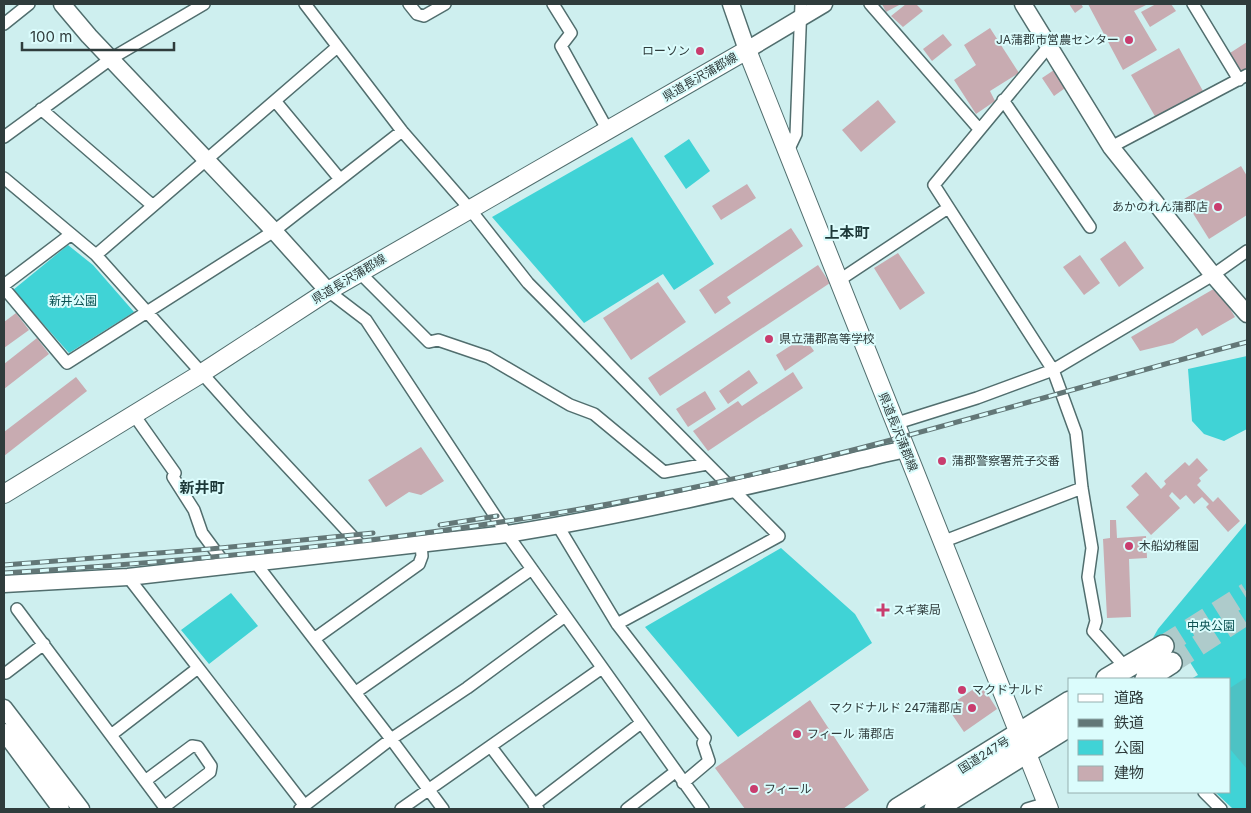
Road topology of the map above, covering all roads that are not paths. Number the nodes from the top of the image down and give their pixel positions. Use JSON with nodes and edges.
{"nodes":[{"id":1,"x":30,"y":4,"type":"edge"},
{"id":2,"x":62,"y":4,"type":"edge"},
{"id":3,"x":204,"y":4,"type":"edge"},
{"id":4,"x":306,"y":4,"type":"edge"},
{"id":5,"x":409,"y":4,"type":"edge"},
{"id":6,"x":445,"y":4,"type":"edge"},
{"id":7,"x":553,"y":4,"type":"edge"},
{"id":8,"x":731,"y":4,"type":"edge"},
{"id":9,"x":824,"y":4,"type":"edge"},
{"id":10,"x":870,"y":4,"type":"edge"},
{"id":11,"x":1023,"y":4,"type":"edge"},
{"id":12,"x":1193,"y":4,"type":"edge"},
{"id":13,"x":801,"y":11,"type":"edge"},
{"id":14,"x":4,"y":24,"type":"edge"},
{"id":15,"x":1049,"y":46,"type":"junction"},
{"id":16,"x":336,"y":48,"type":"junction"},
{"id":17,"x":747,"y":50,"type":"junction"},
{"id":18,"x":112,"y":58,"type":"junction"},
{"id":19,"x":1243,"y":78,"type":"edge"},
{"id":20,"x":1003,"y":100,"type":"junction"},
{"id":21,"x":276,"y":102,"type":"junction"},
{"id":22,"x":40,"y":109,"type":"junction"},
{"id":23,"x":607,"y":129,"type":"junction"},
{"id":24,"x":980,"y":129,"type":"junction"},
{"id":25,"x":402,"y":131,"type":"junction"},
{"id":26,"x":4,"y":137,"type":"edge"},
{"id":27,"x":1111,"y":147,"type":"junction"},
{"id":28,"x":788,"y":151,"type":"junction"},
{"id":29,"x":206,"y":160,"type":"junction"},
{"id":30,"x":4,"y":178,"type":"edge"},
{"id":31,"x":339,"y":178,"type":"junction"},
{"id":32,"x":152,"y":205,"type":"junction"},
{"id":33,"x":469,"y":208,"type":"junction"},
{"id":34,"x":948,"y":208,"type":"junction"},
{"id":35,"x":1090,"y":227,"type":"dead end"},
{"id":36,"x":274,"y":231,"type":"junction"},
{"id":37,"x":70,"y":235,"type":"junction"},
{"id":38,"x":1247,"y":251,"type":"edge"},
{"id":39,"x":96,"y":255,"type":"junction"},
{"id":40,"x":359,"y":272,"type":"junction"},
{"id":41,"x":1213,"y":275,"type":"junction"},
{"id":42,"x":838,"y":281,"type":"junction"},
{"id":43,"x":4,"y":286,"type":"edge"},
{"id":44,"x":328,"y":291,"type":"junction"},
{"id":45,"x":146,"y":311,"type":"junction"},
{"id":46,"x":1247,"y":314,"type":"edge"},
{"id":47,"x":1053,"y":370,"type":"junction"},
{"id":48,"x":202,"y":373,"type":"junction"},
{"id":49,"x":134,"y":415,"type":"junction"},
{"id":50,"x":894,"y":424,"type":"junction"},
{"id":51,"x":905,"y":449,"type":"junction"},
{"id":52,"x":707,"y":464,"type":"junction"},
{"id":53,"x":1082,"y":488,"type":"junction"},
{"id":54,"x":732,"y":490,"type":"junction"},
{"id":55,"x":4,"y":494,"type":"edge"},
{"id":56,"x":558,"y":526,"type":"junction"},
{"id":57,"x":508,"y":534,"type":"junction"},
{"id":58,"x":942,"y":542,"type":"junction"},
{"id":59,"x":420,"y":544,"type":"junction"},
{"id":60,"x":365,"y":550,"type":"junction"},
{"id":61,"x":254,"y":561,"type":"junction"},
{"id":62,"x":225,"y":564,"type":"junction"},
{"id":63,"x":532,"y":569,"type":"junction"},
{"id":64,"x":128,"y":577,"type":"junction"},
{"id":65,"x":4,"y":584,"type":"edge"},
{"id":66,"x":17,"y":609,"type":"dead end"},
{"id":67,"x":565,"y":616,"type":"junction"},
{"id":68,"x":617,"y":624,"type":"junction"},
{"id":69,"x":314,"y":639,"type":"junction"},
{"id":70,"x":44,"y":644,"type":"junction"},
{"id":71,"x":198,"y":668,"type":"junction"},
{"id":72,"x":602,"y":668,"type":"junction"},
{"id":73,"x":1126,"y":668,"type":"junction"},
{"id":74,"x":6,"y":674,"type":"dead end"},
{"id":75,"x":1109,"y":678,"type":"edge"},
{"id":76,"x":1147,"y":678,"type":"edge"},
{"id":77,"x":356,"y":692,"type":"junction"},
{"id":78,"x":1068,"y":704,"type":"edge"},
{"id":79,"x":4,"y":708,"type":"edge"},
{"id":80,"x":641,"y":723,"type":"junction"},
{"id":81,"x":1068,"y":726,"type":"edge"},
{"id":82,"x":4,"y":732,"type":"edge"},
{"id":83,"x":111,"y":735,"type":"junction"},
{"id":84,"x":391,"y":739,"type":"junction"},
{"id":85,"x":1022,"y":742,"type":"junction"},
{"id":86,"x":491,"y":747,"type":"junction"},
{"id":87,"x":676,"y":772,"type":"junction"},
{"id":88,"x":145,"y":781,"type":"junction"},
{"id":89,"x":683,"y":783,"type":"junction"},
{"id":90,"x":429,"y":790,"type":"junction"},
{"id":91,"x":1205,"y":793,"type":"edge"},
{"id":92,"x":1048,"y":806,"type":"edge"},
{"id":93,"x":536,"y":807,"type":"edge"},
{"id":94,"x":165,"y":808,"type":"edge"},
{"id":95,"x":303,"y":808,"type":"edge"},
{"id":96,"x":61,"y":809,"type":"edge"},
{"id":97,"x":80,"y":809,"type":"edge"},
{"id":98,"x":401,"y":809,"type":"edge"},
{"id":99,"x":443,"y":809,"type":"edge"},
{"id":100,"x":626,"y":809,"type":"edge"},
{"id":101,"x":703,"y":809,"type":"edge"},
{"id":102,"x":898,"y":809,"type":"edge"},
{"id":103,"x":934,"y":809,"type":"edge"},
{"id":104,"x":1027,"y":809,"type":"edge"},
{"id":105,"x":1221,"y":809,"type":"edge"}],
"edges":[{"from":1,"to":14,"type":"street"},
{"from":2,"to":18,"type":"street"},
{"from":3,"to":18,"type":"street"},
{"from":4,"to":16,"type":"street"},
{"from":5,"to":6,"type":"street"},
{"from":7,"to":23,"type":"street"},
{"from":8,"to":17,"type":"street"},
{"from":9,"to":13,"type":"street"},
{"from":10,"to":24,"type":"street"},
{"from":11,"to":15,"type":"street"},
{"from":12,"to":19,"type":"street"},
{"from":13,"to":17,"type":"street"},
{"from":13,"to":28,"type":"street"},
{"from":15,"to":20,"type":"street"},
{"from":15,"to":27,"type":"street"},
{"from":16,"to":21,"type":"street"},
{"from":16,"to":25,"type":"street"},
{"from":17,"to":23,"type":"main road","name":"県道長沢蒲郡線"},
{"from":17,"to":28,"type":"main road","name":"県道長沢蒲郡線"},
{"from":18,"to":22,"type":"street"},
{"from":18,"to":29,"type":"street"},
{"from":19,"to":27,"type":"street"},
{"from":20,"to":24,"type":"street"},
{"from":20,"to":35,"type":"street"},
{"from":21,"to":29,"type":"street"},
{"from":21,"to":31,"type":"street"},
{"from":22,"to":26,"type":"street"},
{"from":22,"to":32,"type":"street"},
{"from":23,"to":33,"type":"main road","name":"県道長沢蒲郡線"},
{"from":24,"to":34,"type":"street"},
{"from":25,"to":31,"type":"street"},
{"from":25,"to":33,"type":"street"},
{"from":27,"to":41,"type":"street"},
{"from":28,"to":42,"type":"main road","name":"県道長沢蒲郡線"},
{"from":29,"to":32,"type":"street"},
{"from":29,"to":36,"type":"street"},
{"from":30,"to":37,"type":"street"},
{"from":31,"to":36,"type":"street"},
{"from":32,"to":39,"type":"street"},
{"from":33,"to":40,"type":"main road","name":"県道長沢蒲郡線"},
{"from":33,"to":52,"type":"street"},
{"from":34,"to":42,"type":"street"},
{"from":34,"to":47,"type":"street"},
{"from":36,"to":44,"type":"street"},
{"from":36,"to":45,"type":"street"},
{"from":37,"to":39,"type":"street"},
{"from":37,"to":43,"type":"street"},
{"from":38,"to":41,"type":"street"},
{"from":39,"to":45,"type":"street"},
{"from":40,"to":44,"type":"main road","name":"県道長沢蒲郡線"},
{"from":40,"to":52,"type":"street"},
{"from":41,"to":46,"type":"street"},
{"from":41,"to":47,"type":"street"},
{"from":42,"to":50,"type":"main road","name":"県道長沢蒲郡線"},
{"from":43,"to":45,"type":"street"},
{"from":44,"to":48,"type":"main road","name":"県道長沢蒲郡線"},
{"from":44,"to":57,"type":"street"},
{"from":45,"to":48,"type":"street"},
{"from":47,"to":50,"type":"street"},
{"from":47,"to":53,"type":"street"},
{"from":48,"to":49,"type":"main road","name":"県道長沢蒲郡線"},
{"from":48,"to":60,"type":"street"},
{"from":49,"to":55,"type":"main road","name":"県道長沢蒲郡線"},
{"from":49,"to":62,"type":"street"},
{"from":50,"to":51,"type":"main road","name":"県道長沢蒲郡線"},
{"from":51,"to":54,"type":"street"},
{"from":51,"to":58,"type":"main road","name":"県道長沢蒲郡線"},
{"from":52,"to":54,"type":"street"},
{"from":53,"to":58,"type":"street"},
{"from":53,"to":73,"type":"street"},
{"from":54,"to":56,"type":"street"},
{"from":54,"to":68,"type":"street"},
{"from":56,"to":57,"type":"street"},
{"from":56,"to":68,"type":"street"},
{"from":57,"to":59,"type":"street"},
{"from":57,"to":63,"type":"street"},
{"from":58,"to":85,"type":"main road","name":"県道長沢蒲郡線"},
{"from":59,"to":60,"type":"street"},
{"from":59,"to":69,"type":"street"},
{"from":60,"to":61,"type":"street"},
{"from":61,"to":62,"type":"street"},
{"from":61,"to":69,"type":"street"},
{"from":62,"to":64,"type":"street"},
{"from":63,"to":67,"type":"street"},
{"from":63,"to":77,"type":"street"},
{"from":64,"to":65,"type":"street"},
{"from":64,"to":71,"type":"street"},
{"from":66,"to":70,"type":"street"},
{"from":67,"to":72,"type":"street"},
{"from":67,"to":84,"type":"street"},
{"from":68,"to":89,"type":"street"},
{"from":69,"to":77,"type":"street"},
{"from":70,"to":74,"type":"street"},
{"from":70,"to":83,"type":"street"},
{"from":71,"to":83,"type":"street"},
{"from":71,"to":95,"type":"street"},
{"from":72,"to":80,"type":"street"},
{"from":72,"to":86,"type":"street"},
{"from":73,"to":75,"type":"highway"},
{"from":73,"to":76,"type":"highway"},
{"from":77,"to":84,"type":"street"},
{"from":78,"to":85,"type":"highway","name":"国道247号"},
{"from":79,"to":97,"type":"street"},
{"from":80,"to":87,"type":"street"},
{"from":80,"to":93,"type":"street"},
{"from":81,"to":85,"type":"highway","name":"国道247号"},
{"from":82,"to":96,"type":"street"},
{"from":83,"to":88,"type":"street"},
{"from":84,"to":90,"type":"street"},
{"from":84,"to":95,"type":"street"},
{"from":85,"to":92,"type":"main road","name":"県道長沢蒲郡線"},
{"from":85,"to":102,"type":"highway","name":"国道247号"},
{"from":85,"to":103,"type":"highway","name":"国道247号"},
{"from":86,"to":90,"type":"street"},
{"from":86,"to":93,"type":"street"},
{"from":87,"to":89,"type":"street"},
{"from":87,"to":100,"type":"street"},
{"from":88,"to":94,"type":"street"},
{"from":88,"to":94,"type":"street"},
{"from":89,"to":101,"type":"street"},
{"from":90,"to":98,"type":"street"},
{"from":90,"to":99,"type":"street"},
{"from":91,"to":105,"type":"street"},
{"from":92,"to":104,"type":"street"}]}
